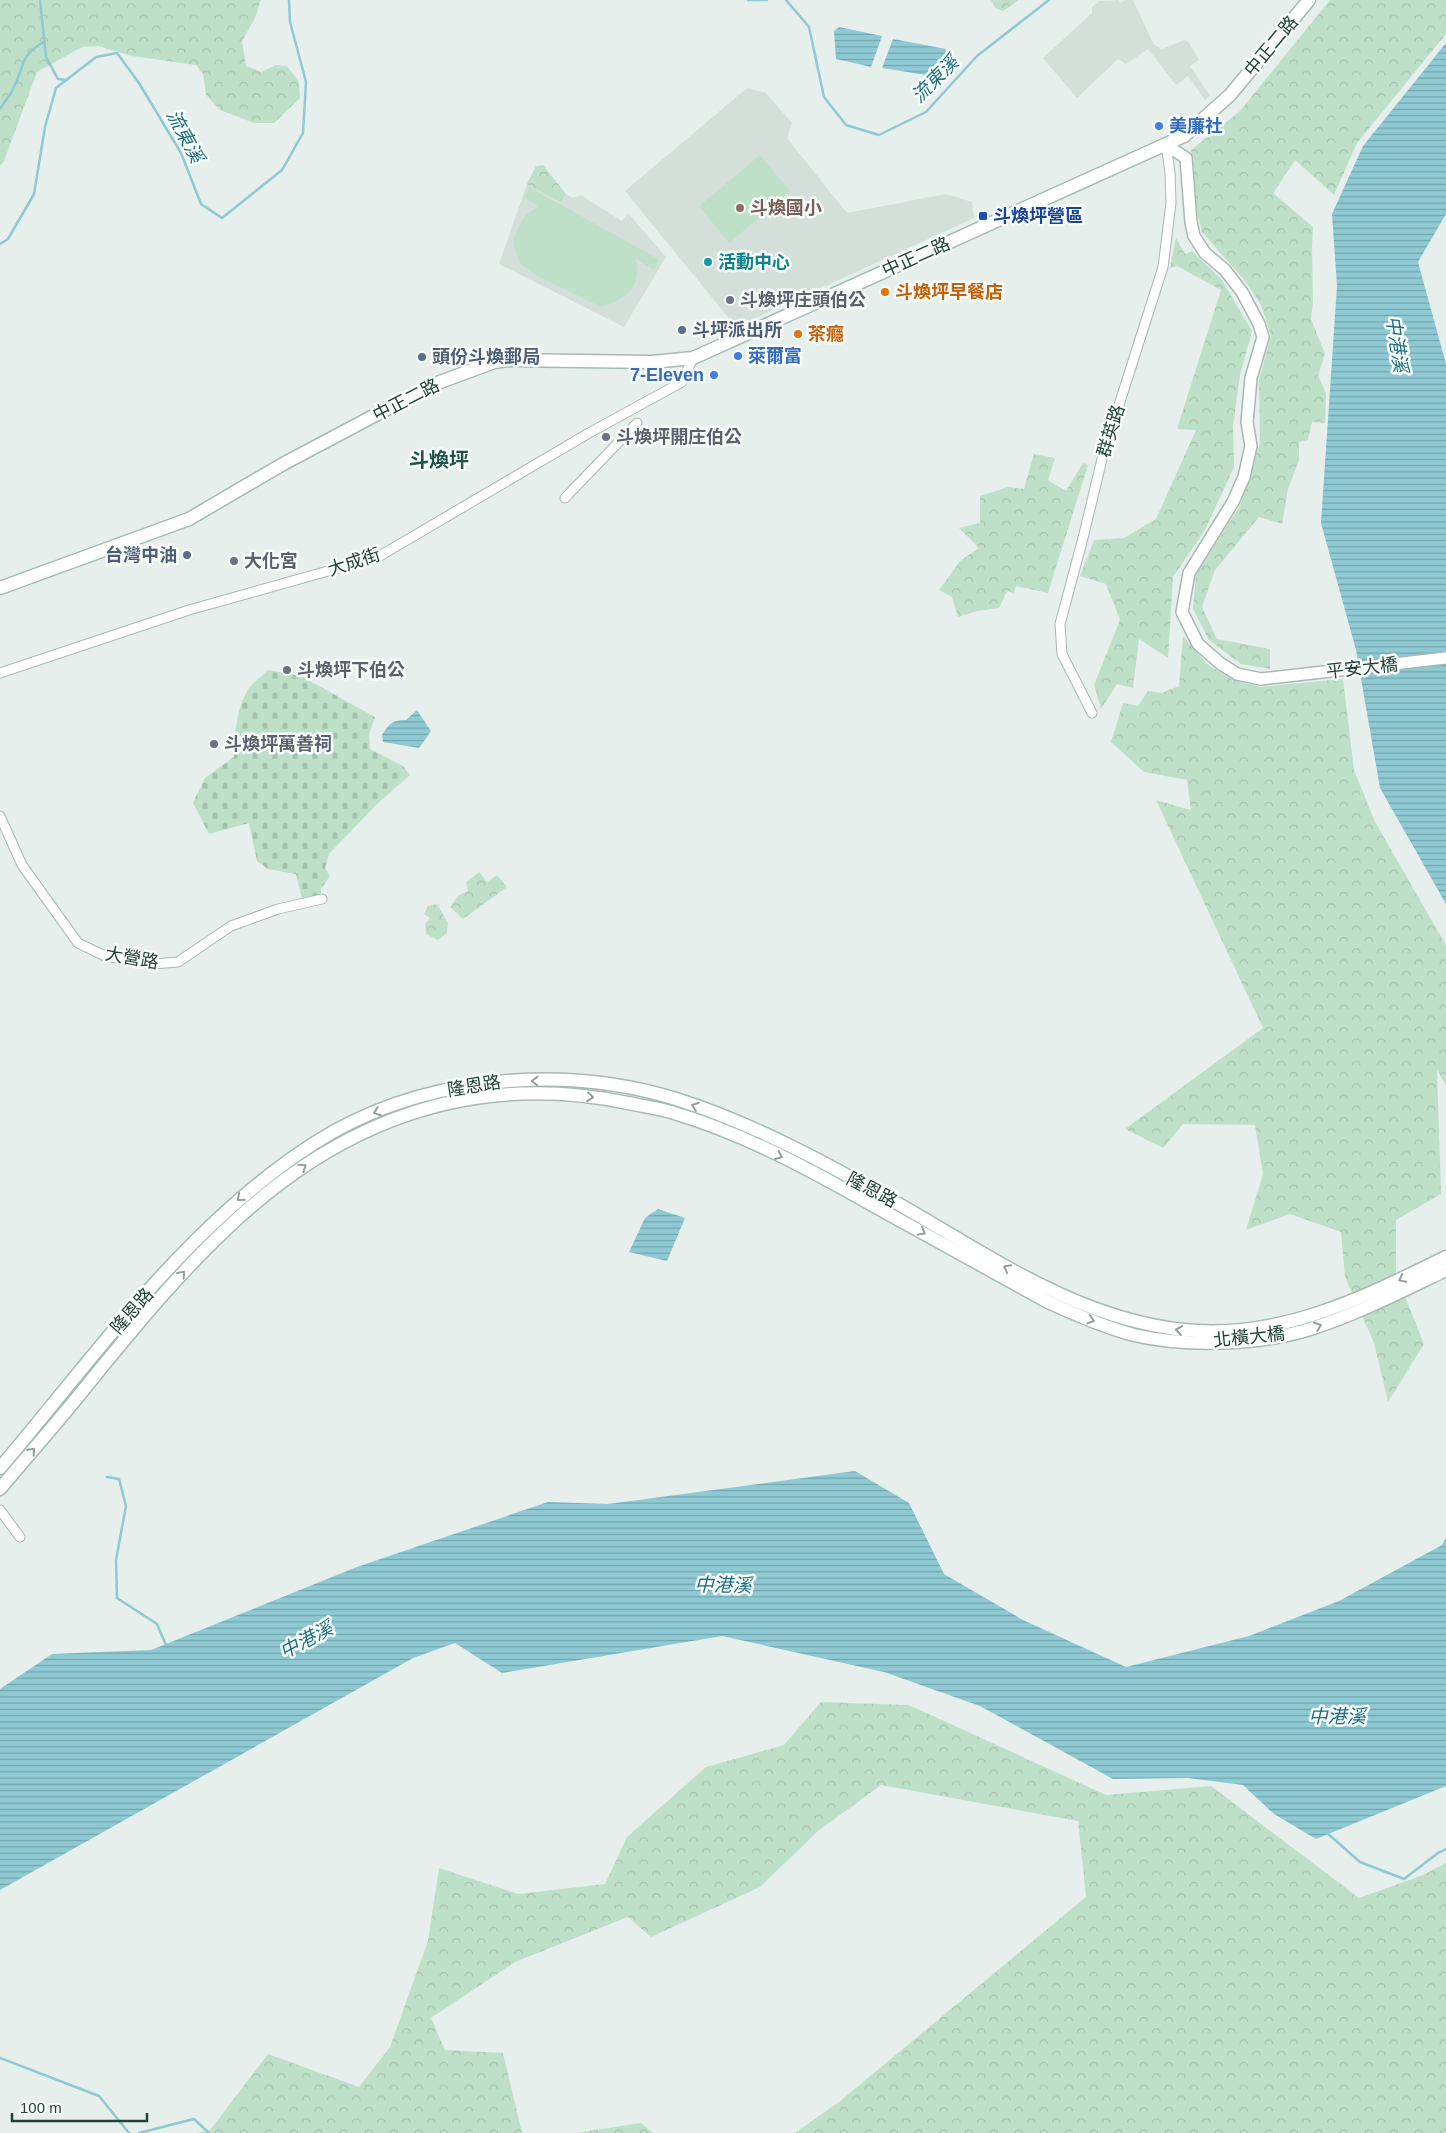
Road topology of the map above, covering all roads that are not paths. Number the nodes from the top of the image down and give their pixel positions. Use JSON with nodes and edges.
{"nodes":[{"id":1,"x":1309,"y":0,"type":"edge"},
{"id":2,"x":1166,"y":145,"type":"junction"},
{"id":3,"x":693,"y":358,"type":"junction"},
{"id":4,"x":638,"y":423,"type":"dead end"},
{"id":5,"x":565,"y":498,"type":"dead end"},
{"id":6,"x":0,"y":588,"type":"edge"},
{"id":7,"x":1446,"y":658,"type":"edge"},
{"id":8,"x":0,"y":673,"type":"edge"},
{"id":9,"x":1092,"y":713,"type":"dead end"},
{"id":10,"x":0,"y":816,"type":"edge"},
{"id":11,"x":322,"y":899,"type":"dead end"},
{"id":12,"x":1446,"y":1257,"type":"edge"},
{"id":13,"x":1446,"y":1270,"type":"edge"},
{"id":14,"x":1048,"y":1296,"type":"junction"},
{"id":15,"x":0,"y":1468,"type":"edge"},
{"id":16,"x":0,"y":1488,"type":"edge"},
{"id":17,"x":0,"y":1510,"type":"edge"},
{"id":18,"x":20,"y":1537,"type":"dead end"}],
"edges":[{"from":1,"to":2,"type":"main road","name":"中正二路"},
{"from":2,"to":3,"type":"main road","name":"中正二路"},
{"from":2,"to":7,"type":"street","name":"平安大橋"},
{"from":2,"to":9,"type":"street","name":"群英路"},
{"from":3,"to":6,"type":"main road","name":"中正二路"},
{"from":3,"to":8,"type":"street","name":"大成街"},
{"from":4,"to":5,"type":"street"},
{"from":10,"to":11,"type":"street","name":"大營路"},
{"from":12,"to":14,"type":"main road","name":"北橫大橋","one_way":true},
{"from":14,"to":13,"type":"main road","name":"北橫大橋","one_way":true},
{"from":14,"to":15,"type":"main road","name":"隆恩路","one_way":true},
{"from":16,"to":14,"type":"main road","name":"隆恩路","one_way":true},
{"from":17,"to":18,"type":"street"}]}
